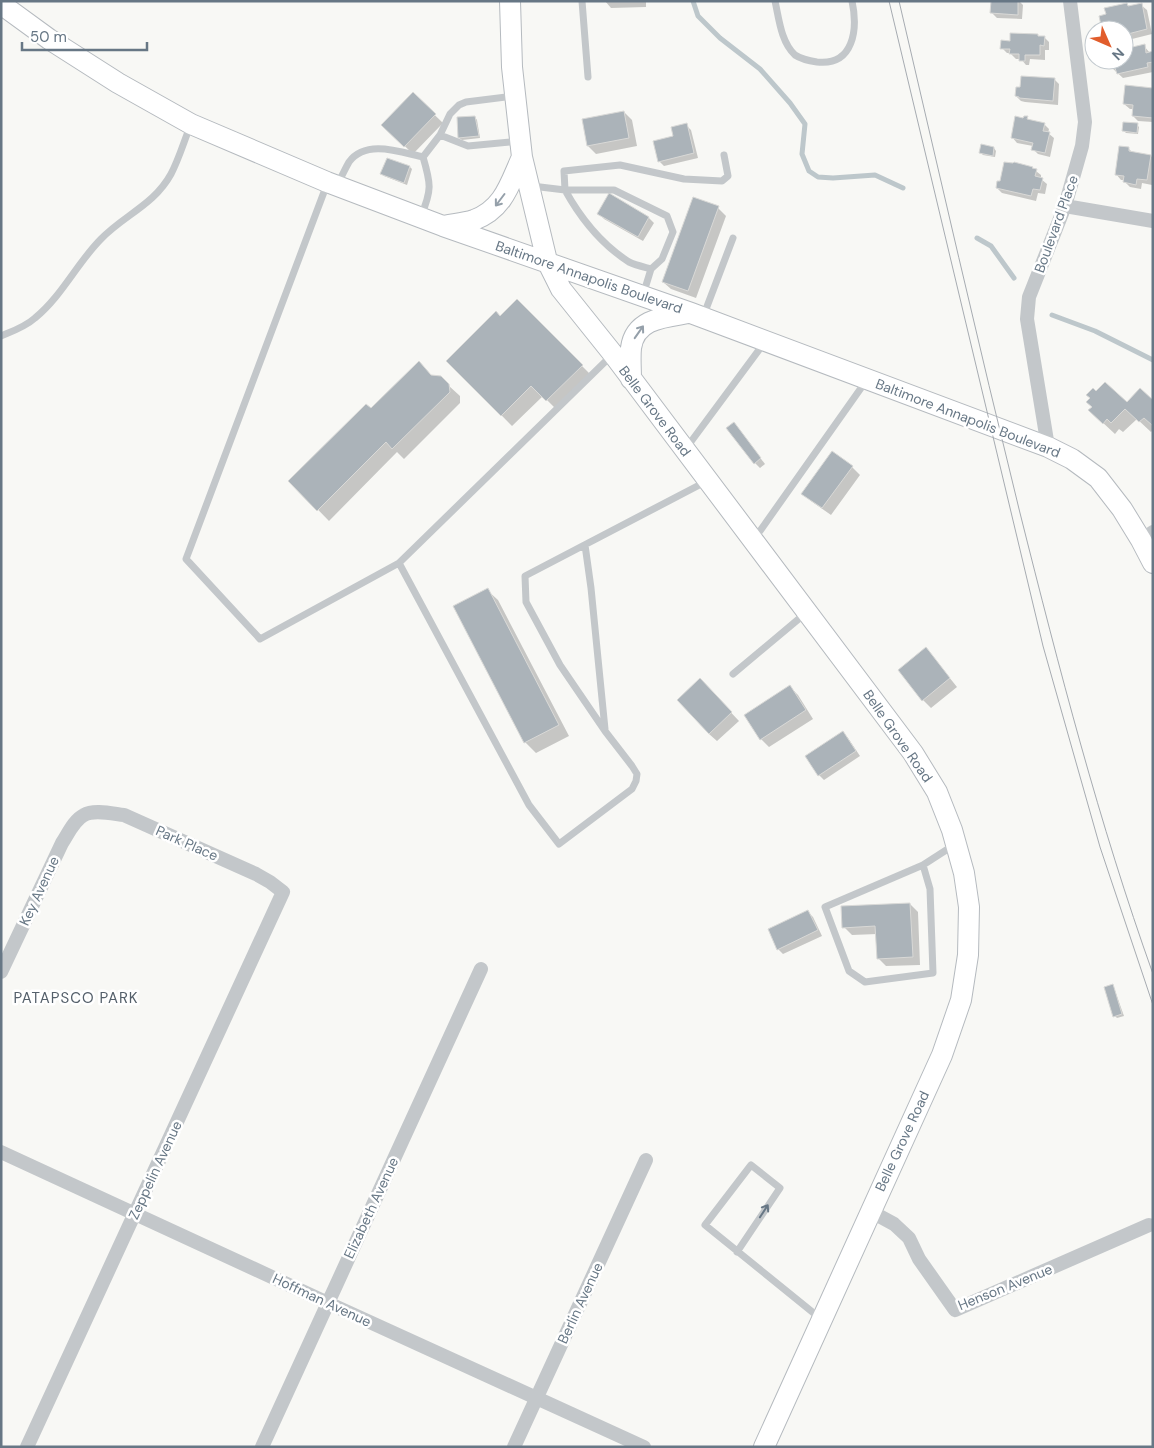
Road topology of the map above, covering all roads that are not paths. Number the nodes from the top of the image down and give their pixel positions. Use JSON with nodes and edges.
{"nodes":[{"id":1,"x":510,"y":1,"type":"edge"},
{"id":2,"x":582,"y":1,"type":"edge"},
{"id":3,"x":775,"y":1,"type":"edge"},
{"id":4,"x":852,"y":1,"type":"edge"},
{"id":5,"x":1070,"y":1,"type":"edge"},
{"id":6,"x":1,"y":4,"type":"edge"},
{"id":7,"x":588,"y":77,"type":"dead end"},
{"id":8,"x":515,"y":96,"type":"junction"},
{"id":9,"x":191,"y":124,"type":"junction"},
{"id":10,"x":440,"y":135,"type":"junction"},
{"id":11,"x":521,"y":149,"type":"junction"},
{"id":12,"x":724,"y":155,"type":"dead end"},
{"id":13,"x":422,"y":157,"type":"junction"},
{"id":14,"x":332,"y":184,"type":"junction"},
{"id":15,"x":529,"y":186,"type":"junction"},
{"id":16,"x":565,"y":190,"type":"junction"},
{"id":17,"x":1065,"y":206,"type":"junction"},
{"id":18,"x":421,"y":217,"type":"junction"},
{"id":19,"x":1153,"y":221,"type":"edge"},
{"id":20,"x":443,"y":226,"type":"junction"},
{"id":21,"x":733,"y":238,"type":"dead end"},
{"id":22,"x":547,"y":261,"type":"junction"},
{"id":23,"x":651,"y":269,"type":"junction"},
{"id":24,"x":642,"y":295,"type":"junction"},
{"id":25,"x":697,"y":315,"type":"junction"},
{"id":26,"x":1,"y":336,"type":"edge"},
{"id":27,"x":765,"y":341,"type":"junction"},
{"id":28,"x":613,"y":354,"type":"junction"},
{"id":29,"x":631,"y":379,"type":"junction"},
{"id":30,"x":867,"y":379,"type":"junction"},
{"id":31,"x":1048,"y":446,"type":"junction"},
{"id":32,"x":684,"y":450,"type":"junction"},
{"id":33,"x":707,"y":481,"type":"junction"},
{"id":34,"x":1147,"y":536,"type":"edge"},
{"id":35,"x":753,"y":541,"type":"junction"},
{"id":36,"x":585,"y":545,"type":"junction"},
{"id":37,"x":399,"y":563,"type":"junction"},
{"id":38,"x":1153,"y":563,"type":"edge"},
{"id":39,"x":807,"y":612,"type":"junction"},
{"id":40,"x":733,"y":674,"type":"dead end"},
{"id":41,"x":605,"y":731,"type":"junction"},
{"id":42,"x":85,"y":814,"type":"joint"},
{"id":43,"x":956,"y":844,"type":"junction"},
{"id":44,"x":923,"y":866,"type":"junction"},
{"id":45,"x":283,"y":892,"type":"joint"},
{"id":46,"x":481,"y":969,"type":"dead end"},
{"id":47,"x":1,"y":972,"type":"edge"},
{"id":48,"x":1,"y":1152,"type":"edge"},
{"id":49,"x":646,"y":1160,"type":"dead end"},
{"id":50,"x":870,"y":1211,"type":"junction"},
{"id":51,"x":135,"y":1214,"type":"junction"},
{"id":52,"x":1149,"y":1225,"type":"dead end"},
{"id":53,"x":737,"y":1252,"type":"junction"},
{"id":54,"x":328,"y":1303,"type":"junction"},
{"id":55,"x":822,"y":1319,"type":"junction"},
{"id":56,"x":536,"y":1398,"type":"junction"},
{"id":57,"x":27,"y":1447,"type":"edge"},
{"id":58,"x":262,"y":1447,"type":"edge"},
{"id":59,"x":514,"y":1447,"type":"edge"},
{"id":60,"x":644,"y":1447,"type":"edge"},
{"id":61,"x":764,"y":1447,"type":"edge"}],
"edges":[{"from":1,"to":8,"type":"main road","name":"Belle Grove Road"},
{"from":2,"to":7,"type":"lane"},
{"from":3,"to":4,"type":"lane"},
{"from":5,"to":17,"type":"street","name":"Boulevard Place"},
{"from":6,"to":9,"type":"main road","name":"Baltimore Annapolis Boulevard"},
{"from":8,"to":10,"type":"lane"},
{"from":8,"to":11,"type":"main road","name":"Belle Grove Road"},
{"from":9,"to":14,"type":"main road","name":"Baltimore Annapolis Boulevard"},
{"from":9,"to":26,"type":"lane"},
{"from":10,"to":11,"type":"lane"},
{"from":10,"to":13,"type":"lane"},
{"from":11,"to":15,"type":"main road","name":"Belle Grove Road"},
{"from":11,"to":20,"type":"main road","one_way":true},
{"from":12,"to":16,"type":"lane"},
{"from":13,"to":14,"type":"lane"},
{"from":13,"to":18,"type":"lane"},
{"from":14,"to":18,"type":"main road","name":"Baltimore Annapolis Boulevard"},
{"from":14,"to":37,"type":"lane"},
{"from":15,"to":16,"type":"lane"},
{"from":15,"to":22,"type":"main road","name":"Belle Grove Road"},
{"from":16,"to":23,"type":"lane"},
{"from":16,"to":23,"type":"lane"},
{"from":17,"to":19,"type":"street"},
{"from":17,"to":31,"type":"street","name":"Boulevard Place"},
{"from":18,"to":20,"type":"main road","name":"Baltimore Annapolis Boulevard"},
{"from":20,"to":22,"type":"main road","name":"Baltimore Annapolis Boulevard"},
{"from":21,"to":25,"type":"lane"},
{"from":22,"to":24,"type":"main road","name":"Baltimore Annapolis Boulevard"},
{"from":22,"to":28,"type":"main road","name":"Belle Grove Road"},
{"from":23,"to":24,"type":"lane"},
{"from":24,"to":25,"type":"main road","name":"Baltimore Annapolis Boulevard"},
{"from":25,"to":27,"type":"main road","name":"Baltimore Annapolis Boulevard"},
{"from":29,"to":25,"type":"main road","one_way":true},
{"from":27,"to":30,"type":"main road","name":"Baltimore Annapolis Boulevard"},
{"from":27,"to":32,"type":"lane"},
{"from":28,"to":29,"type":"main road","name":"Belle Grove Road"},
{"from":28,"to":37,"type":"lane"},
{"from":29,"to":32,"type":"main road","name":"Belle Grove Road"},
{"from":30,"to":31,"type":"main road","name":"Baltimore Annapolis Boulevard"},
{"from":30,"to":35,"type":"lane"},
{"from":31,"to":34,"type":"main road","name":"Baltimore Annapolis Boulevard"},
{"from":32,"to":33,"type":"main road","name":"Belle Grove Road"},
{"from":33,"to":35,"type":"main road","name":"Belle Grove Road"},
{"from":33,"to":36,"type":"lane"},
{"from":34,"to":38,"type":"main road","name":"Baltimore Annapolis Boulevard"},
{"from":35,"to":39,"type":"main road","name":"Belle Grove Road"},
{"from":36,"to":41,"type":"lane"},
{"from":36,"to":41,"type":"lane"},
{"from":37,"to":41,"type":"lane"},
{"from":39,"to":40,"type":"lane"},
{"from":39,"to":43,"type":"main road","name":"Belle Grove Road"},
{"from":42,"to":45,"type":"street","name":"Park Place"},
{"from":42,"to":47,"type":"street","name":"Key Avenue"},
{"from":43,"to":44,"type":"lane"},
{"from":43,"to":50,"type":"main road","name":"Belle Grove Road"},
{"from":44,"to":44,"type":"lane"},
{"from":45,"to":51,"type":"street","name":"Zeppelin Avenue"},
{"from":46,"to":54,"type":"street","name":"Elizabeth Avenue"},
{"from":48,"to":51,"type":"street","name":"Hoffman Avenue"},
{"from":49,"to":56,"type":"street","name":"Berlin Avenue"},
{"from":50,"to":52,"type":"street","name":"Henson Avenue"},
{"from":50,"to":55,"type":"main road","name":"Belle Grove Road"},
{"from":51,"to":54,"type":"street","name":"Hoffman Avenue"},
{"from":51,"to":57,"type":"street","name":"Zeppelin Avenue"},
{"from":53,"to":53,"type":"lane","one_way":true},
{"from":53,"to":55,"type":"lane"},
{"from":54,"to":56,"type":"street","name":"Hoffman Avenue"},
{"from":54,"to":58,"type":"street","name":"Elizabeth Avenue"},
{"from":55,"to":61,"type":"main road","name":"Belle Grove Road"},
{"from":56,"to":59,"type":"street","name":"Berlin Avenue"},
{"from":56,"to":60,"type":"street","name":"Hoffman Avenue"}]}
